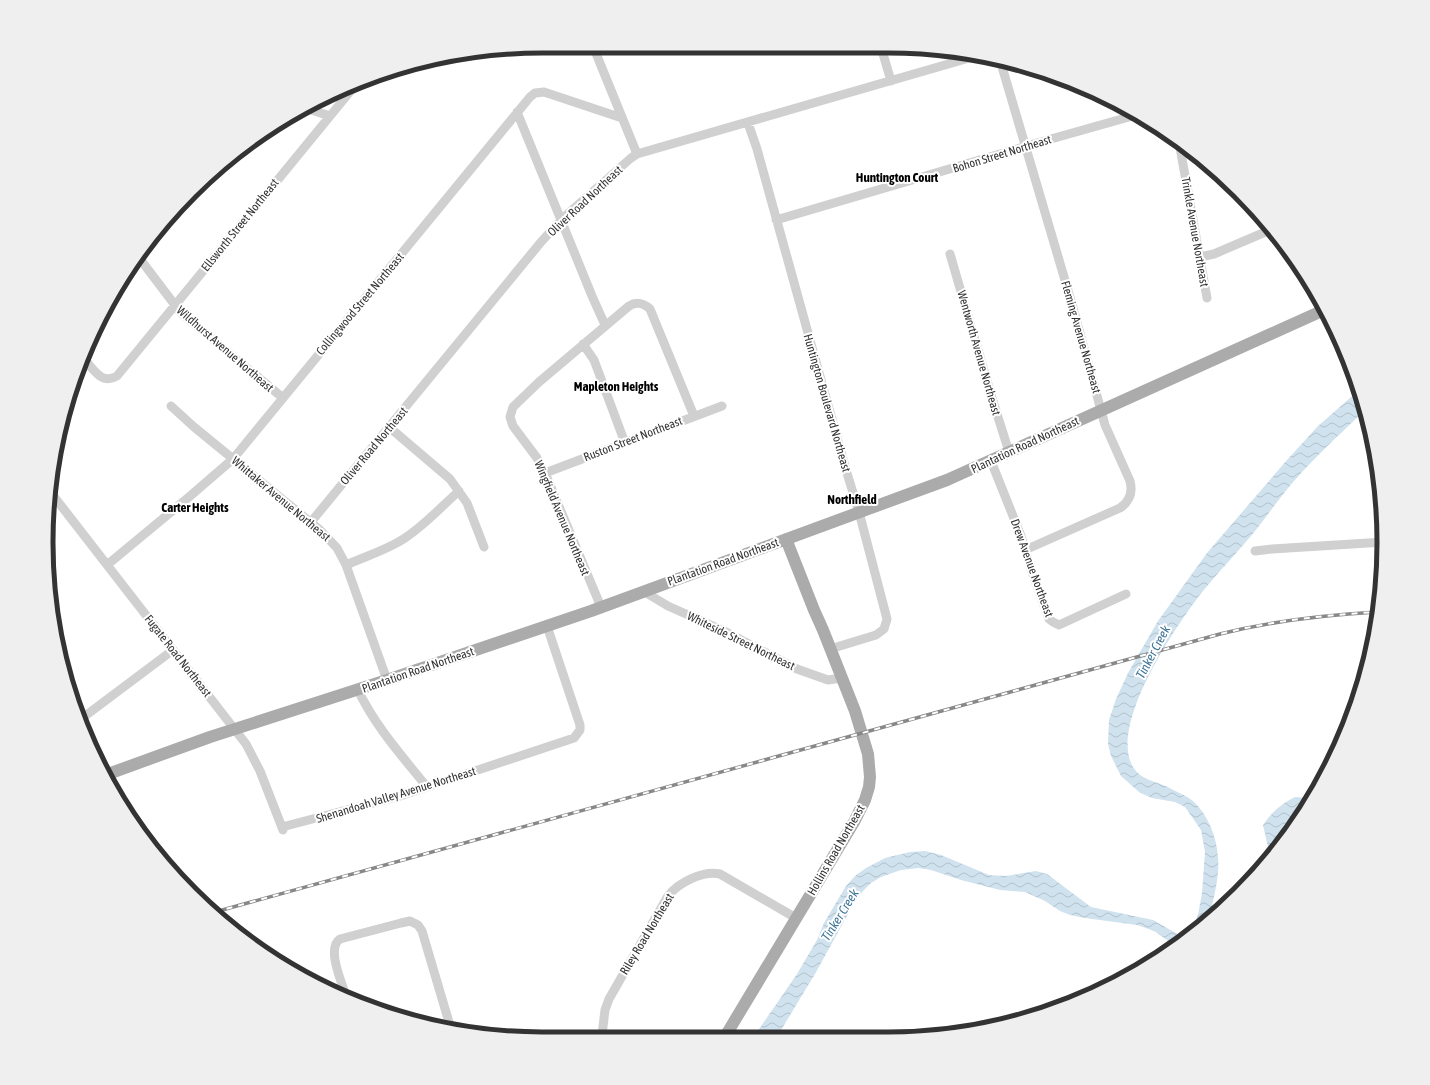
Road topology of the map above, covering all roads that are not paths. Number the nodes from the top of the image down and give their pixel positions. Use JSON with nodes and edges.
{"nodes":[{"id":1,"x":596,"y":53,"type":"edge"},
{"id":2,"x":883,"y":53,"type":"edge"},
{"id":3,"x":965,"y":59,"type":"edge"},
{"id":4,"x":1002,"y":67,"type":"edge"},
{"id":5,"x":891,"y":81,"type":"junction"},
{"id":6,"x":349,"y":93,"type":"edge"},
{"id":7,"x":313,"y":111,"type":"edge"},
{"id":8,"x":517,"y":112,"type":"junction"},
{"id":9,"x":330,"y":116,"type":"junction"},
{"id":10,"x":1129,"y":117,"type":"edge"},
{"id":11,"x":622,"y":118,"type":"junction"},
{"id":12,"x":748,"y":122,"type":"junction"},
{"id":13,"x":1026,"y":147,"type":"junction"},
{"id":14,"x":1181,"y":151,"type":"edge"},
{"id":15,"x":637,"y":154,"type":"junction"},
{"id":16,"x":776,"y":220,"type":"junction"},
{"id":17,"x":561,"y":221,"type":"junction"},
{"id":18,"x":1266,"y":232,"type":"edge"},
{"id":19,"x":950,"y":254,"type":"dead end"},
{"id":20,"x":1200,"y":257,"type":"junction"},
{"id":21,"x":142,"y":262,"type":"edge"},
{"id":22,"x":1207,"y":298,"type":"dead end"},
{"id":23,"x":174,"y":305,"type":"junction"},
{"id":24,"x":1319,"y":312,"type":"edge"},
{"id":25,"x":605,"y":325,"type":"junction"},
{"id":26,"x":584,"y":344,"type":"junction"},
{"id":27,"x":87,"y":362,"type":"edge"},
{"id":28,"x":283,"y":398,"type":"junction"},
{"id":29,"x":172,"y":406,"type":"dead end"},
{"id":30,"x":722,"y":406,"type":"dead end"},
{"id":31,"x":1102,"y":410,"type":"junction"},
{"id":32,"x":694,"y":416,"type":"junction"},
{"id":33,"x":389,"y":427,"type":"junction"},
{"id":34,"x":625,"y":443,"type":"junction"},
{"id":35,"x":1010,"y":452,"type":"junction"},
{"id":36,"x":233,"y":459,"type":"junction"},
{"id":37,"x":991,"y":461,"type":"junction"},
{"id":38,"x":545,"y":473,"type":"junction"},
{"id":39,"x":459,"y":491,"type":"junction"},
{"id":40,"x":55,"y":498,"type":"edge"},
{"id":41,"x":859,"y":512,"type":"junction"},
{"id":42,"x":311,"y":522,"type":"junction"},
{"id":43,"x":786,"y":539,"type":"junction"},
{"id":44,"x":1377,"y":542,"type":"edge"},
{"id":45,"x":484,"y":547,"type":"dead end"},
{"id":46,"x":1026,"y":550,"type":"junction"},
{"id":47,"x":1255,"y":551,"type":"dead end"},
{"id":48,"x":107,"y":565,"type":"junction"},
{"id":49,"x":346,"y":565,"type":"junction"},
{"id":50,"x":643,"y":591,"type":"junction"},
{"id":51,"x":1126,"y":594,"type":"dead end"},
{"id":52,"x":601,"y":607,"type":"junction"},
{"id":53,"x":547,"y":626,"type":"junction"},
{"id":54,"x":830,"y":649,"type":"junction"},
{"id":55,"x":173,"y":650,"type":"junction"},
{"id":56,"x":842,"y":678,"type":"junction"},
{"id":57,"x":387,"y":680,"type":"junction"},
{"id":58,"x":358,"y":690,"type":"junction"},
{"id":59,"x":85,"y":716,"type":"edge"},
{"id":60,"x":235,"y":729,"type":"junction"},
{"id":61,"x":111,"y":773,"type":"edge"},
{"id":62,"x":427,"y":787,"type":"junction"},
{"id":63,"x":283,"y":828,"type":"joint"},
{"id":64,"x":796,"y":918,"type":"junction"},
{"id":65,"x":344,"y":990,"type":"edge"},
{"id":66,"x":449,"y":1023,"type":"edge"},
{"id":67,"x":602,"y":1032,"type":"edge"},
{"id":68,"x":728,"y":1032,"type":"edge"}],
"edges":[{"from":1,"to":11,"type":"street"},
{"from":2,"to":5,"type":"street"},
{"from":3,"to":5,"type":"street","name":"Oliver Road Northeast"},
{"from":4,"to":13,"type":"street","name":"Fleming Avenue Northeast"},
{"from":5,"to":12,"type":"street","name":"Oliver Road Northeast"},
{"from":6,"to":9,"type":"street","name":"Ellsworth Street Northeast"},
{"from":7,"to":9,"type":"street"},
{"from":8,"to":11,"type":"street","name":"Collingwood Street Northeast"},
{"from":8,"to":17,"type":"street"},
{"from":8,"to":28,"type":"street","name":"Collingwood Street Northeast"},
{"from":9,"to":23,"type":"street","name":"Ellsworth Street Northeast"},
{"from":10,"to":13,"type":"street","name":"Bohon Street Northeast"},
{"from":11,"to":15,"type":"street"},
{"from":12,"to":15,"type":"street","name":"Oliver Road Northeast"},
{"from":12,"to":16,"type":"street","name":"Huntington Boulevard Northeast"},
{"from":13,"to":16,"type":"street","name":"Bohon Street Northeast"},
{"from":13,"to":31,"type":"street","name":"Fleming Avenue Northeast"},
{"from":14,"to":20,"type":"street","name":"Trinkle Avenue Northeast"},
{"from":15,"to":17,"type":"street","name":"Oliver Road Northeast"},
{"from":16,"to":41,"type":"street","name":"Huntington Boulevard Northeast"},
{"from":17,"to":25,"type":"street"},
{"from":17,"to":33,"type":"street","name":"Oliver Road Northeast"},
{"from":18,"to":20,"type":"street"},
{"from":19,"to":35,"type":"street","name":"Wentworth Avenue Northeast"},
{"from":20,"to":22,"type":"street","name":"Trinkle Avenue Northeast"},
{"from":21,"to":23,"type":"street","name":"Wildhurst Avenue Northeast"},
{"from":23,"to":27,"type":"street","name":"Ellsworth Street Northeast"},
{"from":23,"to":28,"type":"street","name":"Wildhurst Avenue Northeast"},
{"from":24,"to":31,"type":"main road","name":"Plantation Road Northeast"},
{"from":25,"to":26,"type":"street","name":"Wingfield Avenue Northeast"},
{"from":25,"to":32,"type":"street","name":"Wingfield Avenue Northeast"},
{"from":26,"to":34,"type":"street"},
{"from":26,"to":38,"type":"street","name":"Wingfield Avenue Northeast"},
{"from":28,"to":36,"type":"street","name":"Collingwood Street Northeast"},
{"from":29,"to":36,"type":"street","name":"Whittaker Avenue Northeast"},
{"from":30,"to":32,"type":"street","name":"Ruston Street Northeast"},
{"from":31,"to":35,"type":"main road","name":"Plantation Road Northeast"},
{"from":31,"to":46,"type":"street","name":"Fleming Avenue Northeast"},
{"from":32,"to":34,"type":"street","name":"Ruston Street Northeast"},
{"from":33,"to":39,"type":"street"},
{"from":33,"to":42,"type":"street","name":"Oliver Road Northeast"},
{"from":34,"to":38,"type":"street","name":"Ruston Street Northeast"},
{"from":35,"to":37,"type":"main road","name":"Plantation Road Northeast"},
{"from":36,"to":42,"type":"street","name":"Whittaker Avenue Northeast"},
{"from":36,"to":48,"type":"street","name":"Collingwood Street Northeast"},
{"from":37,"to":41,"type":"main road","name":"Plantation Road Northeast"},
{"from":37,"to":46,"type":"street","name":"Drew Avenue Northeast"},
{"from":38,"to":52,"type":"street","name":"Wingfield Avenue Northeast"},
{"from":39,"to":45,"type":"street"},
{"from":39,"to":49,"type":"street"},
{"from":40,"to":48,"type":"street","name":"Fugate Road Northeast"},
{"from":41,"to":43,"type":"main road","name":"Plantation Road Northeast"},
{"from":41,"to":54,"type":"street","name":"Huntington Boulevard Northeast"},
{"from":42,"to":49,"type":"street","name":"Whittaker Avenue Northeast"},
{"from":43,"to":50,"type":"main road","name":"Plantation Road Northeast"},
{"from":43,"to":54,"type":"main road","name":"Hollins Road Northeast"},
{"from":44,"to":47,"type":"street"},
{"from":46,"to":51,"type":"street","name":"Drew Avenue Northeast"},
{"from":48,"to":55,"type":"street","name":"Fugate Road Northeast"},
{"from":49,"to":57,"type":"street","name":"Whittaker Avenue Northeast"},
{"from":50,"to":52,"type":"main road","name":"Plantation Road Northeast"},
{"from":50,"to":56,"type":"street","name":"Whiteside Street Northeast"},
{"from":52,"to":53,"type":"main road","name":"Plantation Road Northeast"},
{"from":53,"to":57,"type":"main road","name":"Plantation Road Northeast"},
{"from":53,"to":62,"type":"street","name":"Shenandoah Valley Avenue Northeast"},
{"from":54,"to":56,"type":"main road","name":"Hollins Road Northeast"},
{"from":55,"to":59,"type":"street"},
{"from":55,"to":60,"type":"street","name":"Fugate Road Northeast"},
{"from":56,"to":64,"type":"main road","name":"Hollins Road Northeast"},
{"from":57,"to":58,"type":"main road","name":"Plantation Road Northeast"},
{"from":58,"to":60,"type":"main road","name":"Plantation Road Northeast"},
{"from":58,"to":62,"type":"street"},
{"from":60,"to":61,"type":"main road","name":"Plantation Road Northeast"},
{"from":60,"to":63,"type":"street","name":"Fugate Road Northeast"},
{"from":62,"to":63,"type":"street","name":"Shenandoah Valley Avenue Northeast"},
{"from":64,"to":67,"type":"street","name":"Riley Road Northeast"},
{"from":64,"to":68,"type":"main road","name":"Hollins Road Northeast"},
{"from":65,"to":66,"type":"street"}]}
